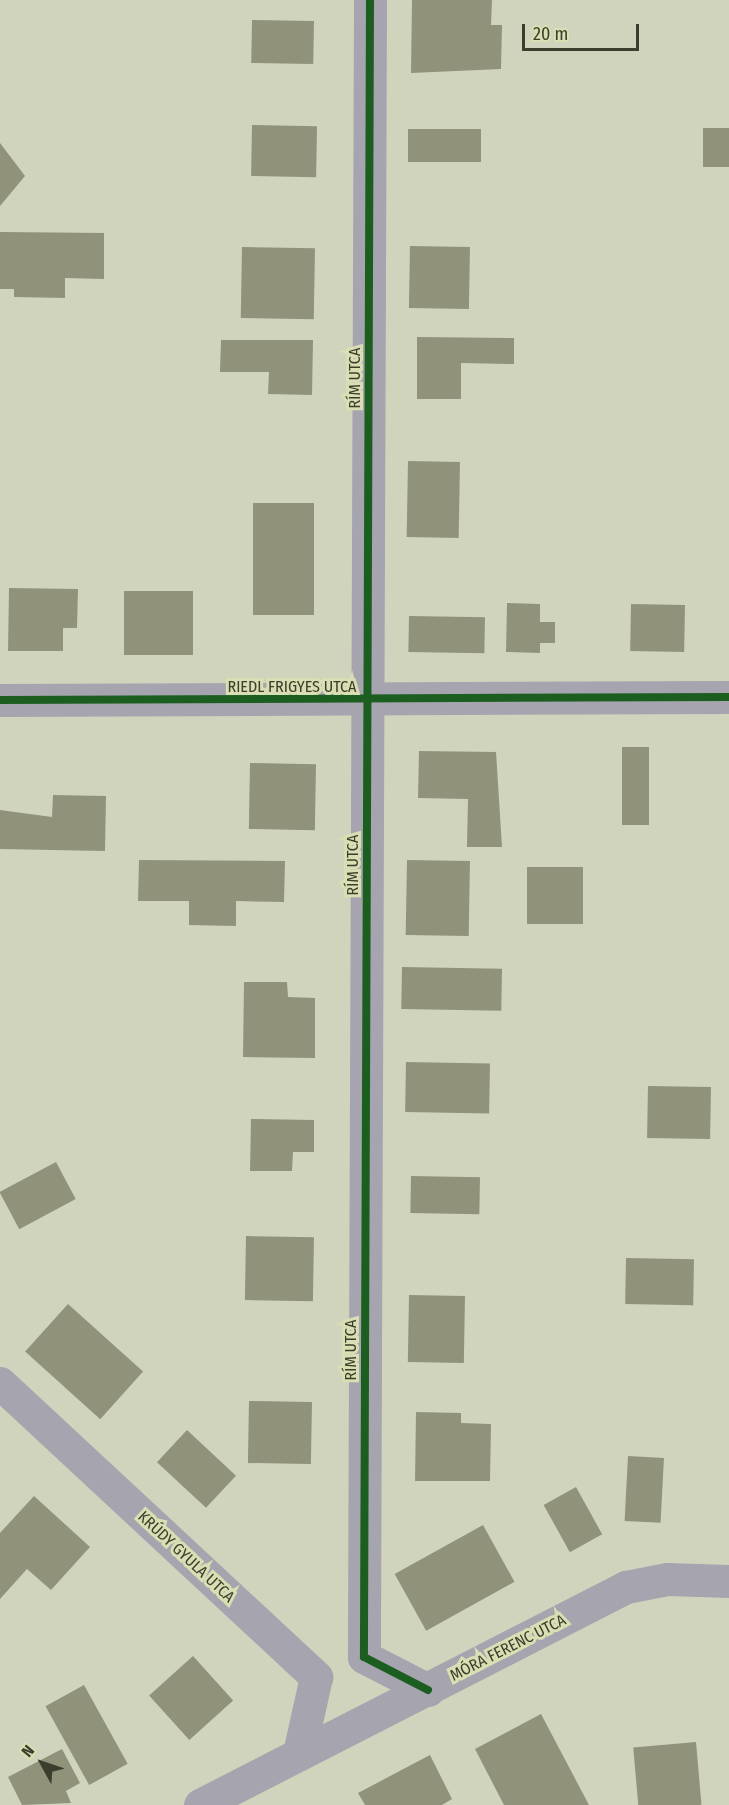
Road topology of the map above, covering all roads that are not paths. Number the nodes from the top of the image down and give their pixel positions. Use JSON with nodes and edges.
{"nodes":[{"id":1,"x":370,"y":0,"type":"edge"},
{"id":2,"x":729,"y":697,"type":"edge"},
{"id":3,"x":0,"y":700,"type":"edge"},
{"id":4,"x":366,"y":700,"type":"junction"},
{"id":5,"x":0,"y":1383,"type":"edge"},
{"id":6,"x":729,"y":1581,"type":"edge"},
{"id":7,"x":364,"y":1657,"type":"junction"},
{"id":8,"x":315,"y":1677,"type":"junction"},
{"id":9,"x":428,"y":1690,"type":"junction"},
{"id":10,"x":299,"y":1753,"type":"junction"},
{"id":11,"x":200,"y":1805,"type":"edge"}],
"edges":[{"from":1,"to":4,"type":"street","name":"RÍM UTCA"},
{"from":2,"to":4,"type":"street","name":"RIEDL FRIGYES UTCA"},
{"from":3,"to":4,"type":"street","name":"RIEDL FRIGYES UTCA"},
{"from":4,"to":7,"type":"street","name":"RÍM UTCA"},
{"from":5,"to":8,"type":"street","name":"KRÚDY GYULA UTCA"},
{"from":6,"to":9,"type":"street","name":"MÓRA FERENC UTCA"},
{"from":7,"to":8,"type":"street"},
{"from":7,"to":9,"type":"street"},
{"from":8,"to":10,"type":"street"},
{"from":9,"to":10,"type":"street","name":"MÓRA FERENC UTCA"},
{"from":10,"to":11,"type":"street","name":"MÓRA FERENC UTCA"}]}
